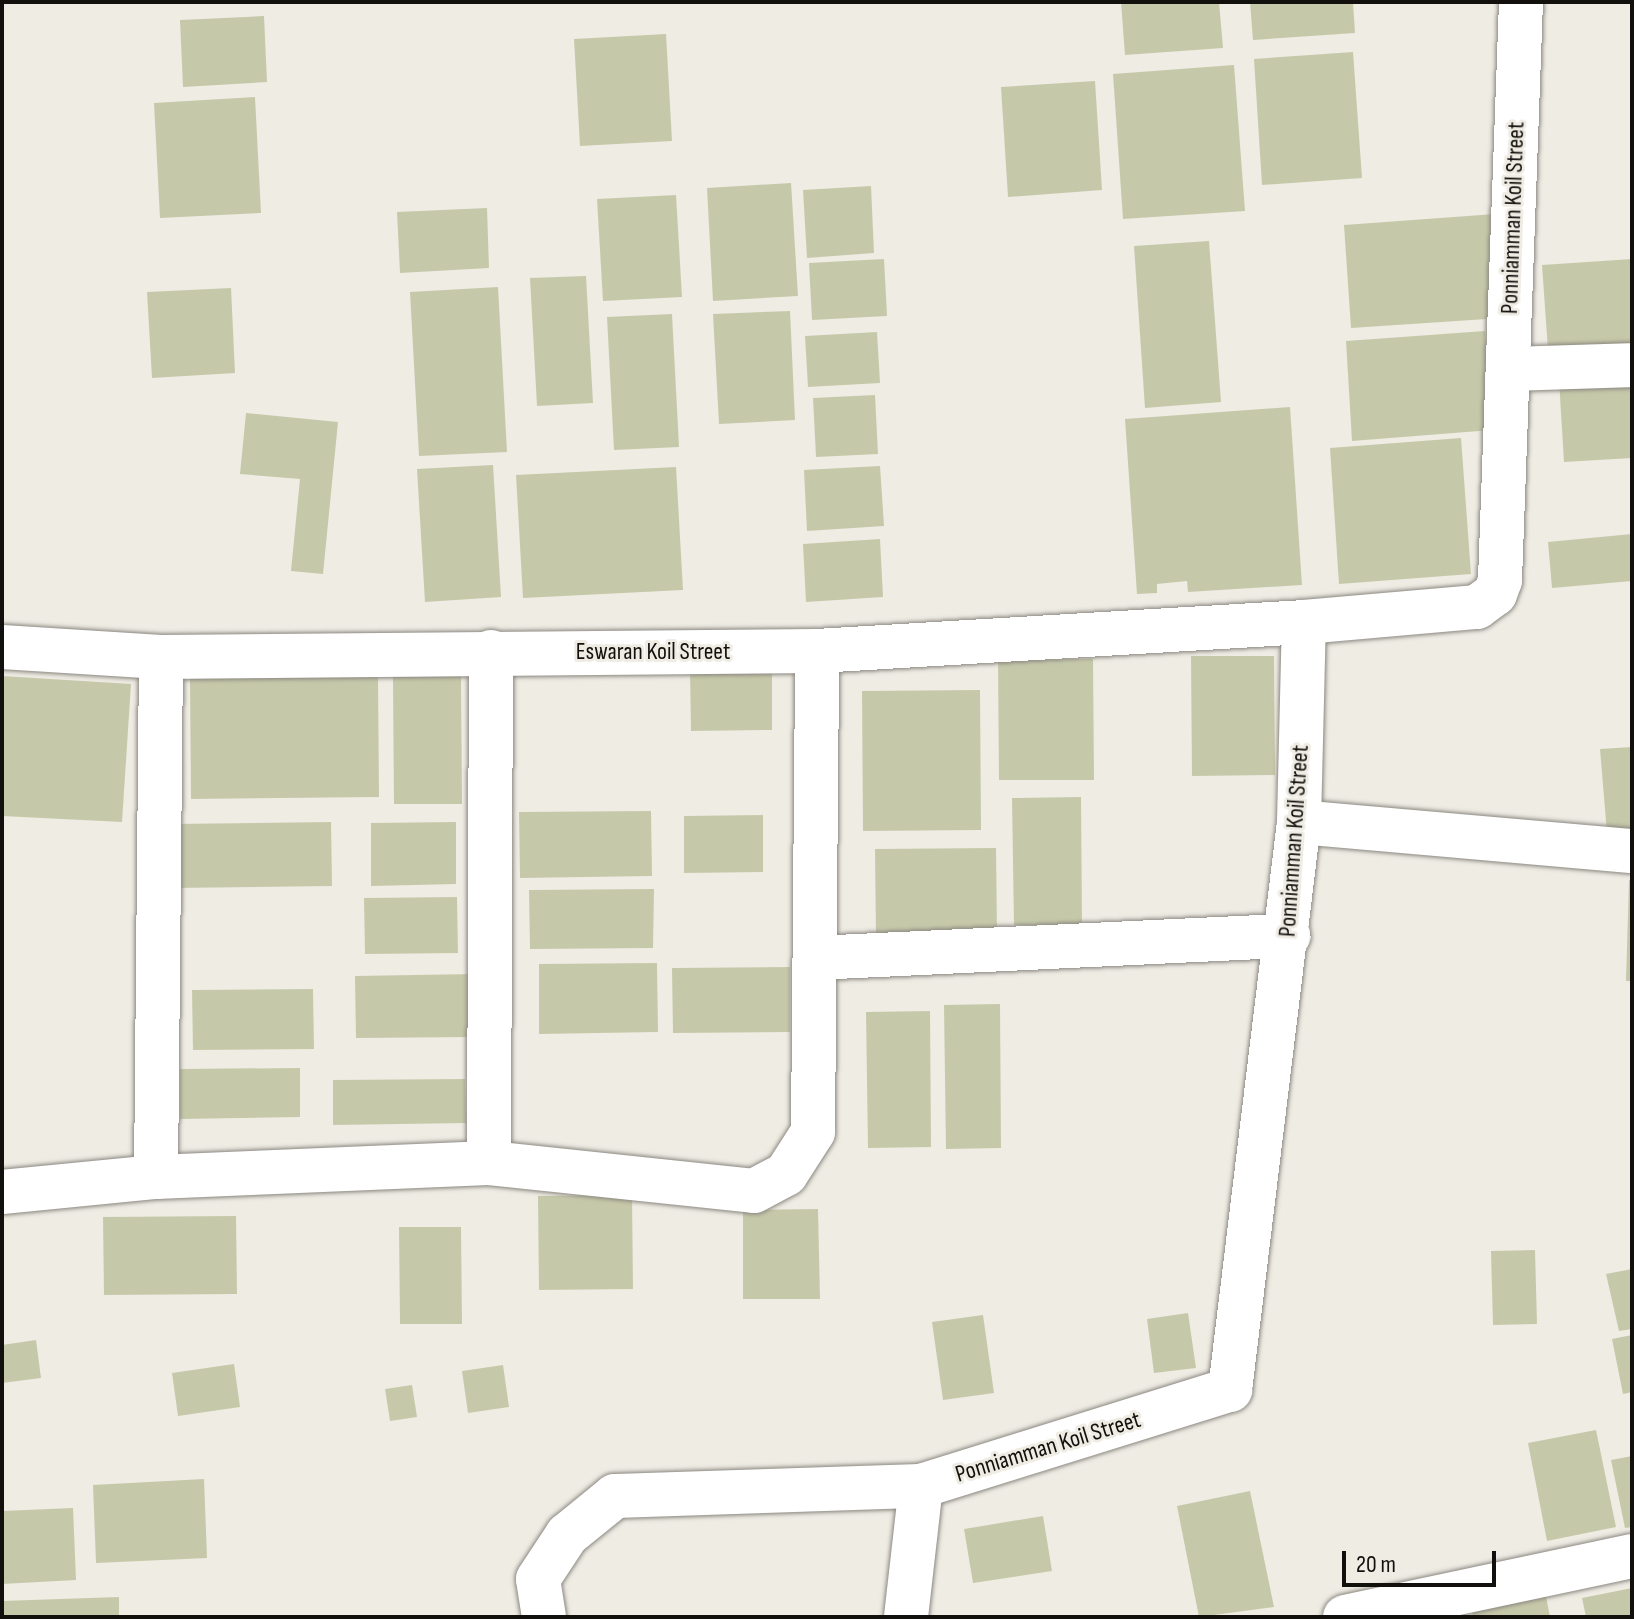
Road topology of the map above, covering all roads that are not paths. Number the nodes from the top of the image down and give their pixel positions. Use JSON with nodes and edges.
{"nodes":[{"id":1,"x":1521,"y":2,"type":"edge"},
{"id":2,"x":1632,"y":365,"type":"edge"},
{"id":3,"x":1508,"y":369,"type":"junction"},
{"id":4,"x":1304,"y":622,"type":"junction"},
{"id":5,"x":2,"y":647,"type":"edge"},
{"id":6,"x":817,"y":651,"type":"junction"},
{"id":7,"x":491,"y":652,"type":"junction"},
{"id":8,"x":161,"y":657,"type":"junction"},
{"id":9,"x":1299,"y":822,"type":"junction"},
{"id":10,"x":1632,"y":851,"type":"edge"},
{"id":11,"x":1288,"y":936,"type":"junction"},
{"id":12,"x":815,"y":958,"type":"junction"},
{"id":13,"x":489,"y":1163,"type":"junction"},
{"id":14,"x":156,"y":1177,"type":"junction"},
{"id":15,"x":2,"y":1192,"type":"edge"},
{"id":16,"x":921,"y":1486,"type":"junction"},
{"id":17,"x":1632,"y":1556,"type":"edge"},
{"id":18,"x":544,"y":1617,"type":"edge"},
{"id":19,"x":906,"y":1617,"type":"edge"},
{"id":20,"x":1345,"y":1617,"type":"edge"}],
"edges":[{"from":1,"to":3,"type":"street","name":"Ponniamman Koil Street"},
{"from":2,"to":3,"type":"street"},
{"from":3,"to":4,"type":"street","name":"Ponniamman Koil Street"},
{"from":4,"to":6,"type":"street","name":"Eswaran Koil Street"},
{"from":4,"to":9,"type":"street","name":"Ponniamman Koil Street"},
{"from":5,"to":8,"type":"street","name":"Eswaran Koil Street"},
{"from":6,"to":7,"type":"street","name":"Eswaran Koil Street"},
{"from":6,"to":12,"type":"street"},
{"from":7,"to":8,"type":"street","name":"Eswaran Koil Street"},
{"from":7,"to":13,"type":"street"},
{"from":8,"to":14,"type":"street"},
{"from":9,"to":10,"type":"street"},
{"from":9,"to":11,"type":"street","name":"Ponniamman Koil Street"},
{"from":11,"to":12,"type":"street"},
{"from":11,"to":16,"type":"street","name":"Ponniamman Koil Street"},
{"from":12,"to":13,"type":"street"},
{"from":13,"to":14,"type":"street"},
{"from":14,"to":15,"type":"street"},
{"from":16,"to":18,"type":"street"},
{"from":16,"to":19,"type":"street"},
{"from":17,"to":20,"type":"street"}]}
